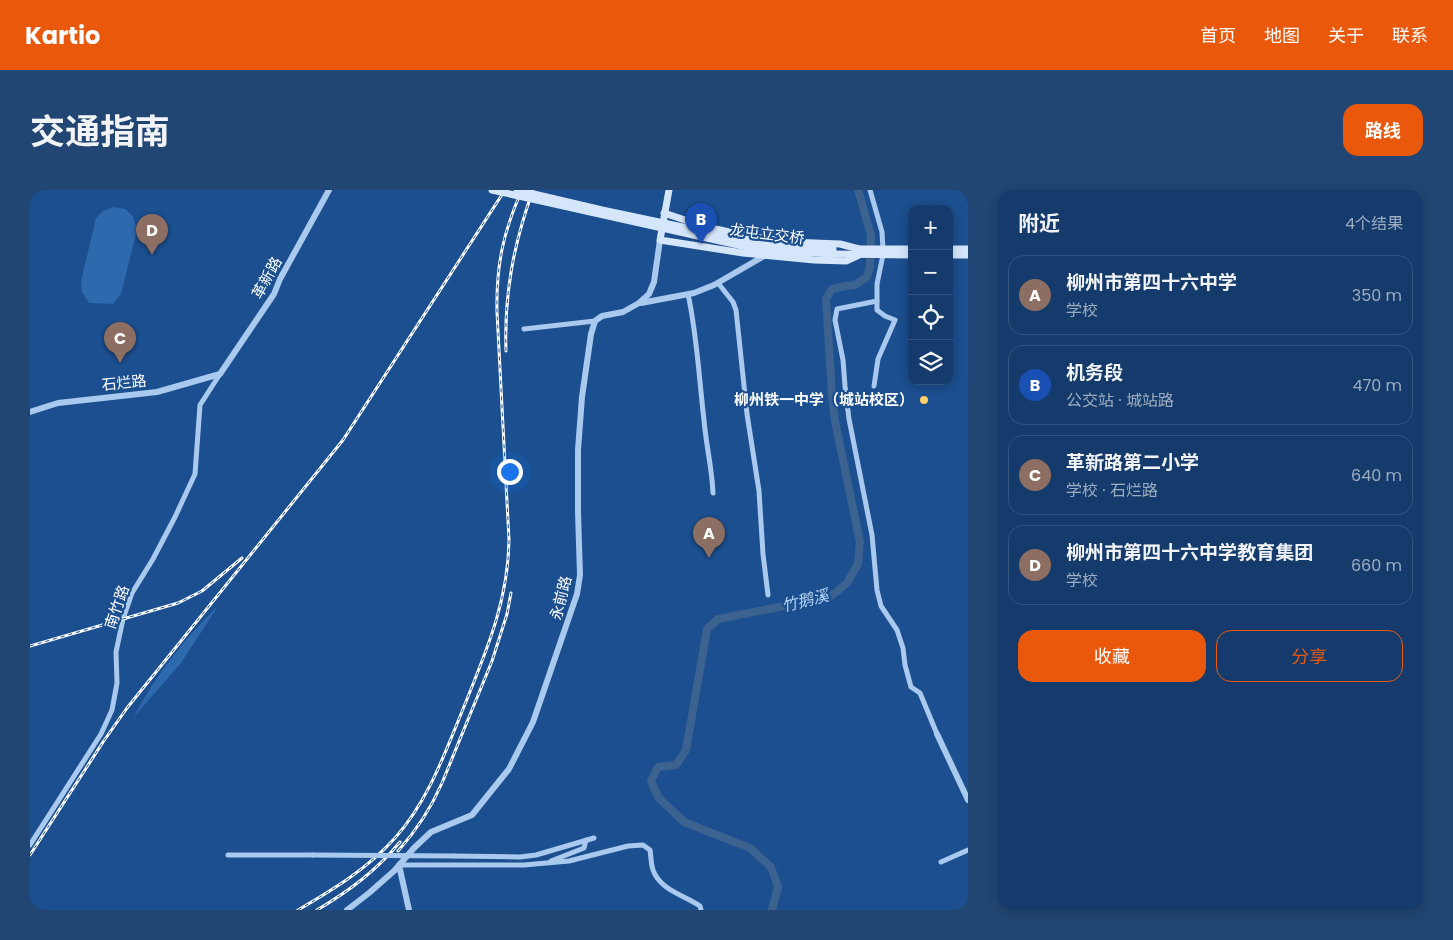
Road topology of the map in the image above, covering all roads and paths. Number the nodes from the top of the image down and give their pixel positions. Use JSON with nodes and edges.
{"nodes":[{"id":1,"x":329,"y":190,"type":"edge"},
{"id":2,"x":492,"y":190,"type":"edge"},
{"id":3,"x":517,"y":190,"type":"edge"},
{"id":4,"x":669,"y":190,"type":"edge"},
{"id":5,"x":870,"y":190,"type":"edge"},
{"id":6,"x":664,"y":213,"type":"junction"},
{"id":7,"x":660,"y":240,"type":"junction"},
{"id":8,"x":908,"y":249,"type":"edge"},
{"id":9,"x":953,"y":249,"type":"edge"},
{"id":10,"x":968,"y":249,"type":"edge"},
{"id":11,"x":834,"y":252,"type":"junction"},
{"id":12,"x":860,"y":252,"type":"junction"},
{"id":13,"x":881,"y":252,"type":"junction"},
{"id":14,"x":908,"y":255,"type":"edge"},
{"id":15,"x":953,"y":255,"type":"edge"},
{"id":16,"x":968,"y":255,"type":"edge"},
{"id":17,"x":764,"y":256,"type":"junction"},
{"id":18,"x":718,"y":283,"type":"junction"},
{"id":19,"x":688,"y":294,"type":"junction"},
{"id":20,"x":877,"y":301,"type":"junction"},
{"id":21,"x":639,"y":304,"type":"junction"},
{"id":22,"x":595,"y":321,"type":"junction"},
{"id":23,"x":524,"y":329,"type":"dead end"},
{"id":24,"x":220,"y":374,"type":"junction"},
{"id":25,"x":874,"y":386,"type":"dead end"},
{"id":26,"x":30,"y":412,"type":"edge"},
{"id":27,"x":713,"y":493,"type":"dead end"},
{"id":28,"x":768,"y":595,"type":"dead end"},
{"id":29,"x":937,"y":734,"type":"joint"},
{"id":30,"x":968,"y":800,"type":"edge"},
{"id":31,"x":594,"y":838,"type":"dead end"},
{"id":32,"x":586,"y":840,"type":"junction"},
{"id":33,"x":30,"y":845,"type":"edge"},
{"id":34,"x":968,"y":850,"type":"edge"},
{"id":35,"x":228,"y":855,"type":"dead end"},
{"id":36,"x":941,"y":862,"type":"dead end"},
{"id":37,"x":546,"y":863,"type":"junction"},
{"id":38,"x":399,"y":865,"type":"junction"},
{"id":39,"x":347,"y":910,"type":"edge"},
{"id":40,"x":409,"y":910,"type":"edge"},
{"id":41,"x":701,"y":910,"type":"edge"}],
"edges":[{"from":1,"to":24,"type":"street","name":"革新路"},
{"from":2,"to":11,"type":"main road","name":"龙屯立交桥","bridge":true},
{"from":3,"to":11,"type":"main road","name":"龙屯立交桥","bridge":true},
{"from":4,"to":6,"type":"main road"},
{"from":5,"to":13,"type":"street"},
{"from":6,"to":7,"type":"main road"},
{"from":6,"to":12,"type":"main road"},
{"from":7,"to":17,"type":"main road"},
{"from":7,"to":21,"type":"street"},
{"from":8,"to":13,"type":"main road"},
{"from":9,"to":10,"type":"main road"},
{"from":11,"to":12,"type":"main road"},
{"from":12,"to":13,"type":"main road"},
{"from":12,"to":17,"type":"main road"},
{"from":13,"to":14,"type":"main road"},
{"from":13,"to":20,"type":"street"},
{"from":15,"to":16,"type":"main road"},
{"from":17,"to":18,"type":"street"},
{"from":18,"to":19,"type":"street"},
{"from":18,"to":28,"type":"street"},
{"from":19,"to":21,"type":"street"},
{"from":19,"to":27,"type":"street"},
{"from":20,"to":25,"type":"street"},
{"from":20,"to":29,"type":"street"},
{"from":21,"to":22,"type":"street"},
{"from":22,"to":23,"type":"street"},
{"from":22,"to":38,"type":"street","name":"永前路"},
{"from":24,"to":26,"type":"street","name":"石烂路"},
{"from":24,"to":33,"type":"street","name":"南竹路"},
{"from":29,"to":30,"type":"street"},
{"from":31,"to":32,"type":"street"},
{"from":32,"to":35,"type":"street","bridge":true},
{"from":32,"to":37,"type":"street"},
{"from":34,"to":36,"type":"street"},
{"from":37,"to":38,"type":"street"},
{"from":37,"to":41,"type":"street"},
{"from":38,"to":39,"type":"street","name":"永前路"},
{"from":38,"to":40,"type":"street"}]}
